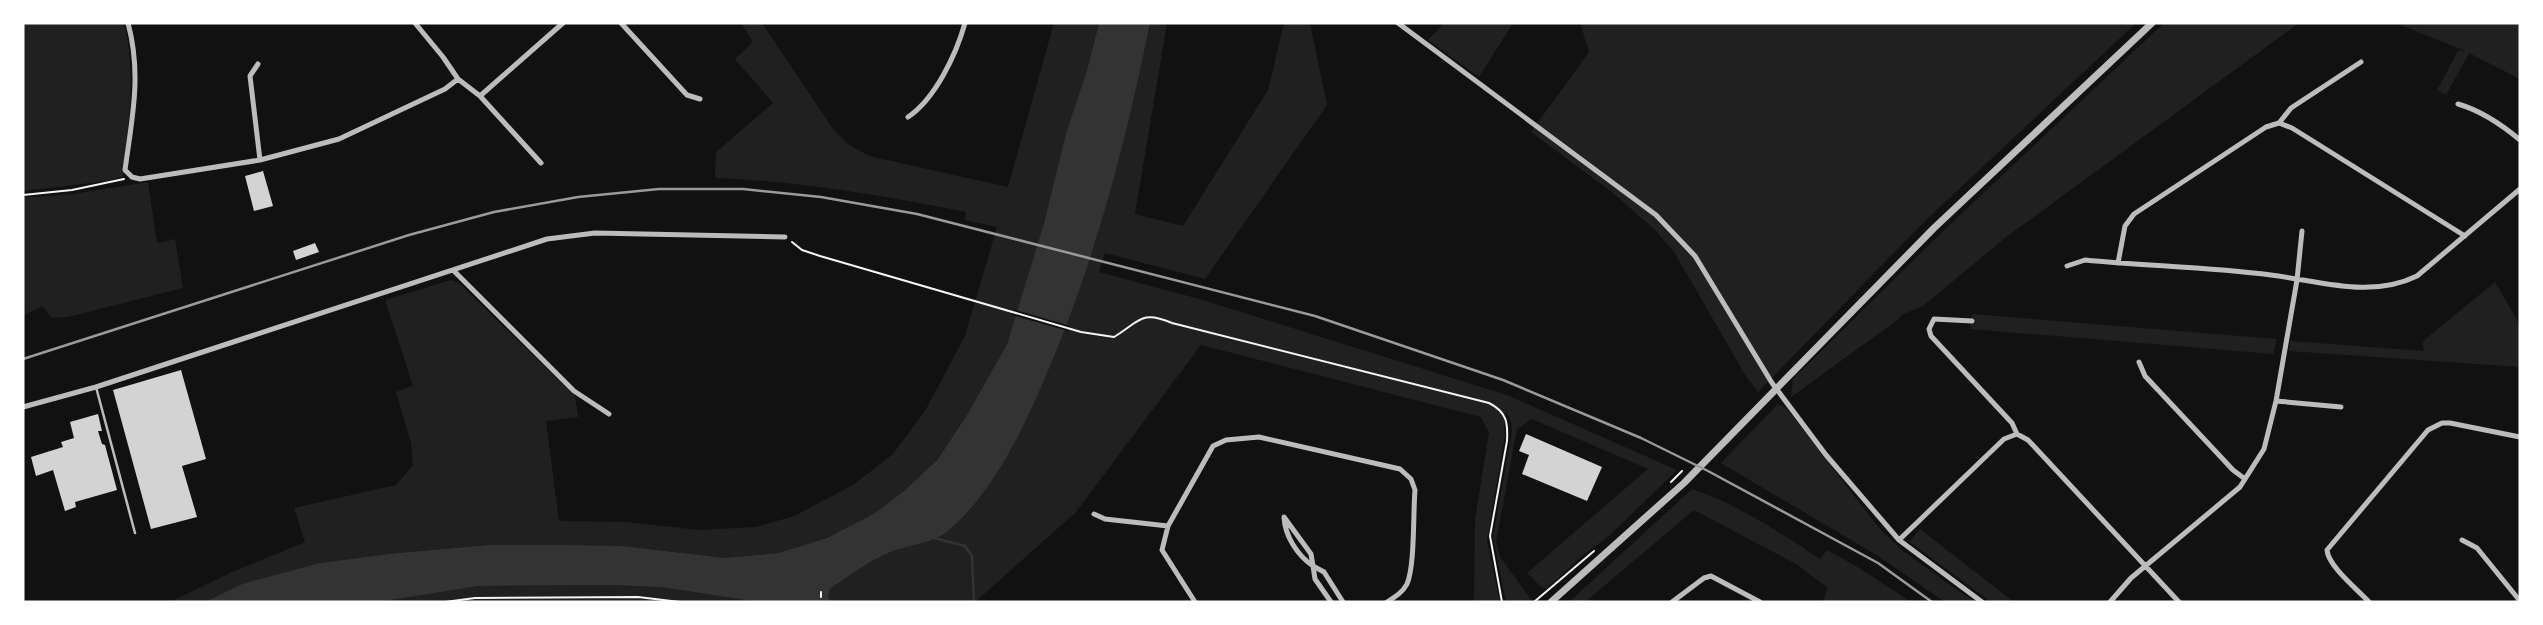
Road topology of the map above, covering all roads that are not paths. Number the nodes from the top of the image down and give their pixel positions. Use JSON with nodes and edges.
{"nodes":[{"id":1,"x":128,"y":23,"type":"edge"},
{"id":2,"x":415,"y":23,"type":"edge"},
{"id":3,"x":563,"y":23,"type":"edge"},
{"id":4,"x":621,"y":23,"type":"edge"},
{"id":5,"x":965,"y":23,"type":"edge"},
{"id":6,"x":1398,"y":23,"type":"edge"},
{"id":7,"x":2152,"y":23,"type":"edge"},
{"id":8,"x":2361,"y":62,"type":"dead end"},
{"id":9,"x":258,"y":64,"type":"dead end"},
{"id":10,"x":458,"y":79,"type":"junction"},
{"id":11,"x":480,"y":96,"type":"junction"},
{"id":12,"x":701,"y":99,"type":"dead end"},
{"id":13,"x":2458,"y":104,"type":"dead end"},
{"id":14,"x":908,"y":117,"type":"dead end"},
{"id":15,"x":2279,"y":123,"type":"junction"},
{"id":16,"x":2520,"y":139,"type":"edge"},
{"id":17,"x":260,"y":160,"type":"junction"},
{"id":18,"x":541,"y":163,"type":"dead end"},
{"id":19,"x":2520,"y":189,"type":"edge"},
{"id":20,"x":2302,"y":231,"type":"dead end"},
{"id":21,"x":2465,"y":236,"type":"junction"},
{"id":22,"x":785,"y":237,"type":"road end"},
{"id":23,"x":2118,"y":263,"type":"junction"},
{"id":24,"x":2067,"y":266,"type":"dead end"},
{"id":25,"x":453,"y":270,"type":"junction"},
{"id":26,"x":2297,"y":280,"type":"junction"},
{"id":27,"x":1972,"y":321,"type":"dead end"},
{"id":28,"x":2139,"y":362,"type":"dead end"},
{"id":29,"x":96,"y":387,"type":"junction"},
{"id":30,"x":1777,"y":388,"type":"junction"},
{"id":31,"x":2276,"y":401,"type":"junction"},
{"id":32,"x":23,"y":407,"type":"edge"},
{"id":33,"x":2341,"y":407,"type":"dead end"},
{"id":34,"x":609,"y":414,"type":"dead end"},
{"id":35,"x":2017,"y":434,"type":"junction"},
{"id":36,"x":2520,"y":437,"type":"edge"},
{"id":37,"x":2245,"y":479,"type":"junction"},
{"id":38,"x":1094,"y":514,"type":"dead end"},
{"id":39,"x":1168,"y":526,"type":"junction"},
{"id":40,"x":135,"y":533,"type":"dead end"},
{"id":41,"x":1899,"y":540,"type":"junction"},
{"id":42,"x":2462,"y":540,"type":"dead end"},
{"id":43,"x":1313,"y":566,"type":"junction"},
{"id":44,"x":2145,"y":566,"type":"junction"},
{"id":45,"x":2520,"y":601,"type":"edge"},
{"id":46,"x":1195,"y":602,"type":"edge"},
{"id":47,"x":1331,"y":602,"type":"edge"},
{"id":48,"x":1343,"y":602,"type":"edge"},
{"id":49,"x":1387,"y":602,"type":"edge"},
{"id":50,"x":1551,"y":602,"type":"edge"},
{"id":51,"x":1672,"y":602,"type":"edge"},
{"id":52,"x":1760,"y":602,"type":"edge"},
{"id":53,"x":1982,"y":602,"type":"edge"},
{"id":54,"x":2110,"y":602,"type":"edge"},
{"id":55,"x":2179,"y":602,"type":"edge"},
{"id":56,"x":2369,"y":602,"type":"edge"}],
"edges":[{"from":1,"to":17,"type":"street"},
{"from":2,"to":10,"type":"street"},
{"from":3,"to":11,"type":"street"},
{"from":4,"to":12,"type":"street"},
{"from":5,"to":14,"type":"street"},
{"from":6,"to":30,"type":"street"},
{"from":7,"to":30,"type":"street"},
{"from":8,"to":15,"type":"street"},
{"from":9,"to":17,"type":"street"},
{"from":10,"to":11,"type":"street"},
{"from":10,"to":17,"type":"street"},
{"from":11,"to":18,"type":"street"},
{"from":13,"to":16,"type":"street"},
{"from":15,"to":21,"type":"street"},
{"from":15,"to":23,"type":"street"},
{"from":19,"to":21,"type":"street"},
{"from":20,"to":26,"type":"street"},
{"from":21,"to":26,"type":"street"},
{"from":22,"to":25,"type":"street"},
{"from":23,"to":24,"type":"street"},
{"from":23,"to":26,"type":"street"},
{"from":25,"to":29,"type":"street"},
{"from":25,"to":34,"type":"street"},
{"from":26,"to":31,"type":"street"},
{"from":27,"to":35,"type":"street"},
{"from":28,"to":37,"type":"street"},
{"from":29,"to":32,"type":"street"},
{"from":29,"to":40,"type":"lane"},
{"from":30,"to":41,"type":"street"},
{"from":30,"to":50,"type":"street"},
{"from":31,"to":33,"type":"street"},
{"from":31,"to":37,"type":"street"},
{"from":35,"to":41,"type":"street"},
{"from":35,"to":44,"type":"street"},
{"from":36,"to":56,"type":"street"},
{"from":37,"to":44,"type":"street"},
{"from":38,"to":39,"type":"street"},
{"from":39,"to":46,"type":"street"},
{"from":39,"to":49,"type":"street"},
{"from":41,"to":53,"type":"street"},
{"from":42,"to":45,"type":"street"},
{"from":43,"to":43,"type":"street"},
{"from":43,"to":47,"type":"street"},
{"from":43,"to":48,"type":"street"},
{"from":44,"to":54,"type":"street"},
{"from":44,"to":55,"type":"street"},
{"from":51,"to":52,"type":"street"}]}
